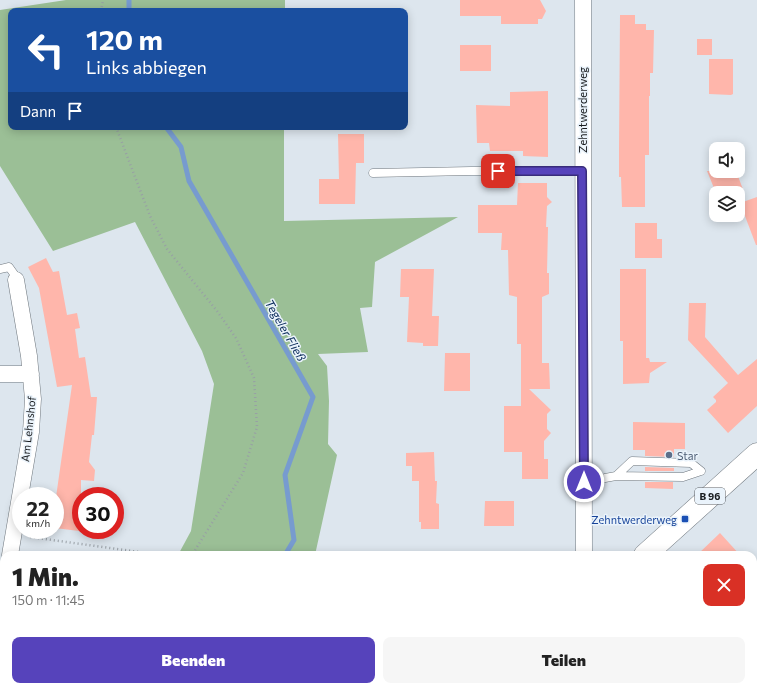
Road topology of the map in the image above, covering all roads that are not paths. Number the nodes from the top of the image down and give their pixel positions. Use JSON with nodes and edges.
{"nodes":[{"id":1,"x":583,"y":0,"type":"edge"},
{"id":2,"x":582,"y":171,"type":"junction"},
{"id":3,"x":373,"y":173,"type":"dead end"},
{"id":4,"x":0,"y":269,"type":"edge"},
{"id":5,"x":15,"y":277,"type":"joint"},
{"id":6,"x":0,"y":374,"type":"edge"},
{"id":7,"x":31,"y":374,"type":"junction"},
{"id":8,"x":757,"y":454,"type":"edge"},
{"id":9,"x":616,"y":476,"type":"junction"},
{"id":10,"x":604,"y":478,"type":"dead end"},
{"id":11,"x":11,"y":551,"type":"edge"},
{"id":12,"x":584,"y":551,"type":"edge"},
{"id":13,"x":649,"y":551,"type":"edge"}],
"edges":[{"from":1,"to":2,"type":"street","name":"Zehntwerderweg"},
{"from":2,"to":3,"type":"lane"},
{"from":2,"to":12,"type":"street","name":"Zehntwerderweg"},
{"from":4,"to":5,"type":"lane"},
{"from":5,"to":7,"type":"street","name":"Am Lehnshof"},
{"from":6,"to":7,"type":"street"},
{"from":7,"to":11,"type":"street","name":"Am Lehnshof"},
{"from":8,"to":13,"type":"main road","number":"B 96"},
{"from":9,"to":9,"type":"lane"},
{"from":9,"to":10,"type":"lane"}]}
